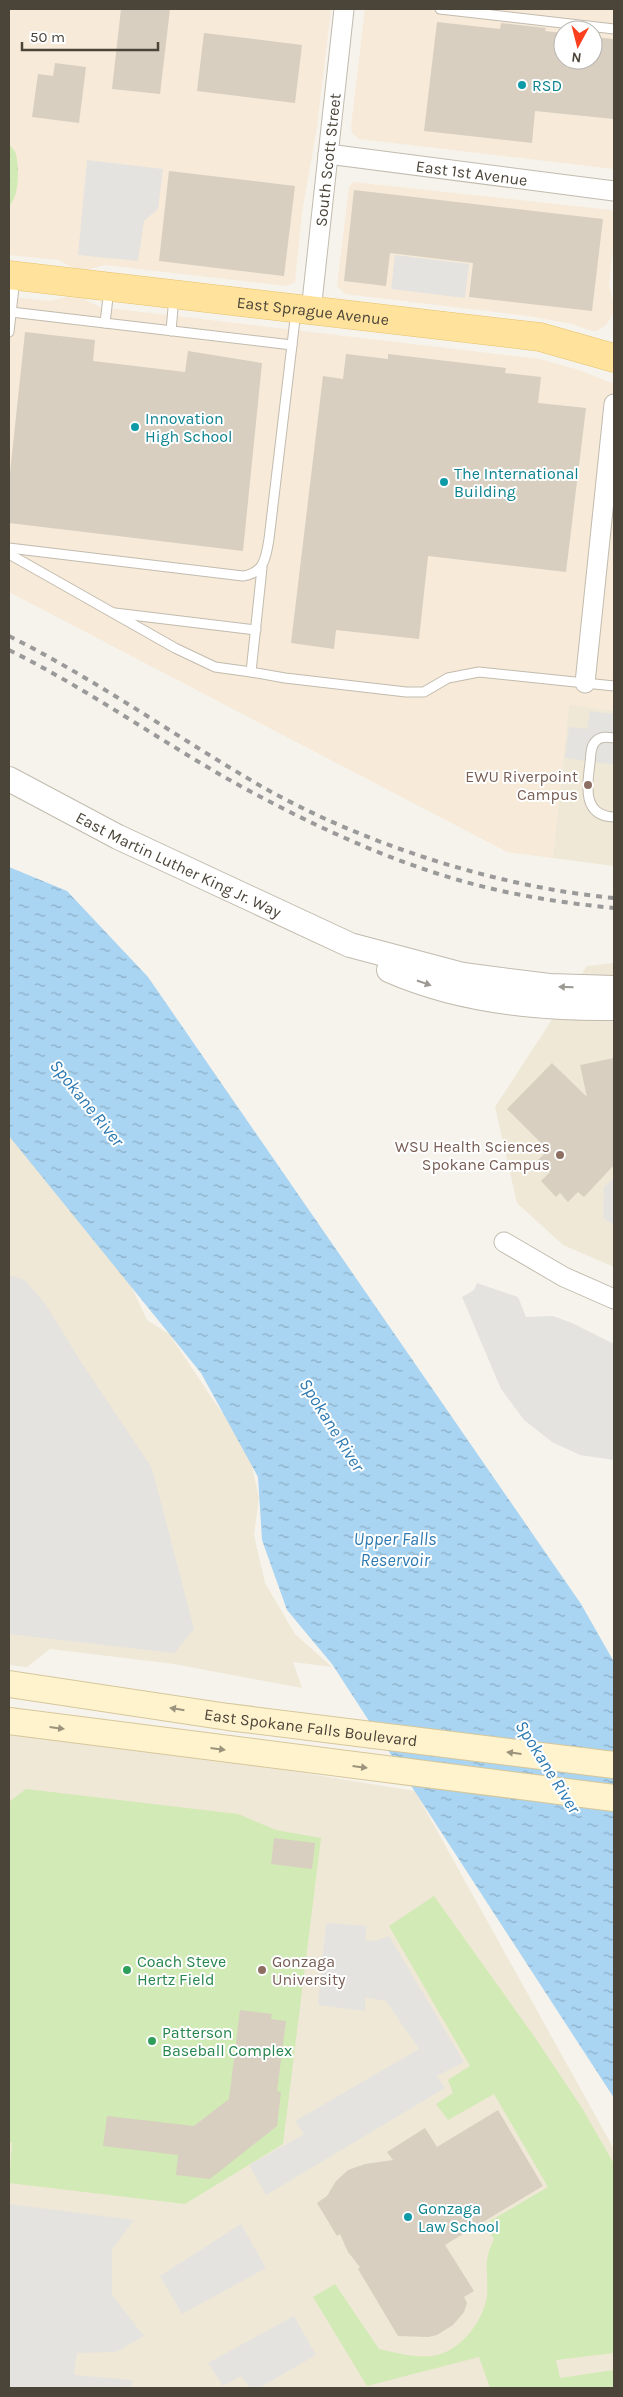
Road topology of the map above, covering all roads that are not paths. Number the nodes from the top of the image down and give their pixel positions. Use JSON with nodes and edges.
{"nodes":[{"id":1,"x":344,"y":9,"type":"edge"},
{"id":2,"x":440,"y":9,"type":"edge"},
{"id":3,"x":614,"y":29,"type":"edge"},
{"id":4,"x":328,"y":154,"type":"junction"},
{"id":5,"x":614,"y":191,"type":"edge"},
{"id":6,"x":12,"y":275,"type":"edge"},
{"id":7,"x":110,"y":286,"type":"junction"},
{"id":8,"x":175,"y":294,"type":"junction"},
{"id":9,"x":303,"y":310,"type":"junction"},
{"id":10,"x":11,"y":312,"type":"junction"},
{"id":11,"x":105,"y":323,"type":"junction"},
{"id":12,"x":171,"y":331,"type":"junction"},
{"id":13,"x":9,"y":332,"type":"edge"},
{"id":14,"x":292,"y":345,"type":"junction"},
{"id":15,"x":614,"y":358,"type":"edge"},
{"id":16,"x":614,"y":404,"type":"edge"},
{"id":17,"x":9,"y":548,"type":"edge"},
{"id":18,"x":9,"y":554,"type":"edge"},
{"id":19,"x":262,"y":568,"type":"junction"},
{"id":20,"x":110,"y":612,"type":"junction"},
{"id":21,"x":256,"y":630,"type":"junction"},
{"id":22,"x":251,"y":672,"type":"junction"},
{"id":23,"x":585,"y":683,"type":"junction"},
{"id":24,"x":614,"y":686,"type":"edge"},
{"id":25,"x":614,"y":738,"type":"edge"},
{"id":26,"x":9,"y":779,"type":"edge"},
{"id":27,"x":614,"y":817,"type":"edge"},
{"id":28,"x":350,"y":945,"type":"junction"},
{"id":29,"x":614,"y":988,"type":"edge"},
{"id":30,"x":614,"y":1008,"type":"edge"},
{"id":31,"x":504,"y":1242,"type":"dead end"},
{"id":32,"x":614,"y":1299,"type":"edge"},
{"id":33,"x":9,"y":1684,"type":"edge"},
{"id":34,"x":9,"y":1722,"type":"edge"},
{"id":35,"x":614,"y":1765,"type":"edge"},
{"id":36,"x":614,"y":1798,"type":"edge"}],
"edges":[{"from":1,"to":4,"type":"street","name":"South Scott Street"},
{"from":2,"to":3,"type":"lane"},
{"from":4,"to":5,"type":"street","name":"East 1st Avenue"},
{"from":4,"to":9,"type":"street","name":"South Scott Street"},
{"from":6,"to":7,"type":"main road","name":"East Sprague Avenue"},
{"from":6,"to":10,"type":"lane"},
{"from":7,"to":8,"type":"main road","name":"East Sprague Avenue"},
{"from":7,"to":11,"type":"lane"},
{"from":8,"to":9,"type":"main road","name":"East Sprague Avenue"},
{"from":8,"to":12,"type":"lane"},
{"from":9,"to":14,"type":"lane"},
{"from":9,"to":15,"type":"main road","name":"East Sprague Avenue"},
{"from":10,"to":11,"type":"lane"},
{"from":10,"to":13,"type":"lane"},
{"from":11,"to":12,"type":"lane"},
{"from":12,"to":14,"type":"lane"},
{"from":14,"to":19,"type":"lane"},
{"from":16,"to":23,"type":"street"},
{"from":17,"to":19,"type":"lane"},
{"from":18,"to":20,"type":"lane"},
{"from":19,"to":21,"type":"lane"},
{"from":20,"to":21,"type":"lane"},
{"from":20,"to":22,"type":"lane"},
{"from":21,"to":22,"type":"lane"},
{"from":22,"to":23,"type":"lane"},
{"from":23,"to":24,"type":"lane"},
{"from":25,"to":27,"type":"lane"},
{"from":26,"to":28,"type":"street","name":"East Martin Luther King Jr. Way"},
{"from":29,"to":28,"type":"street","name":"East Martin Luther King Jr. Way","one_way":true},
{"from":28,"to":30,"type":"street","name":"East Martin Luther King Jr. Way","one_way":true},
{"from":31,"to":32,"type":"street"},
{"from":35,"to":33,"type":"main road","name":"East Spokane Falls Boulevard","one_way":true},
{"from":34,"to":36,"type":"main road","name":"East Spokane Falls Boulevard","one_way":true}]}
